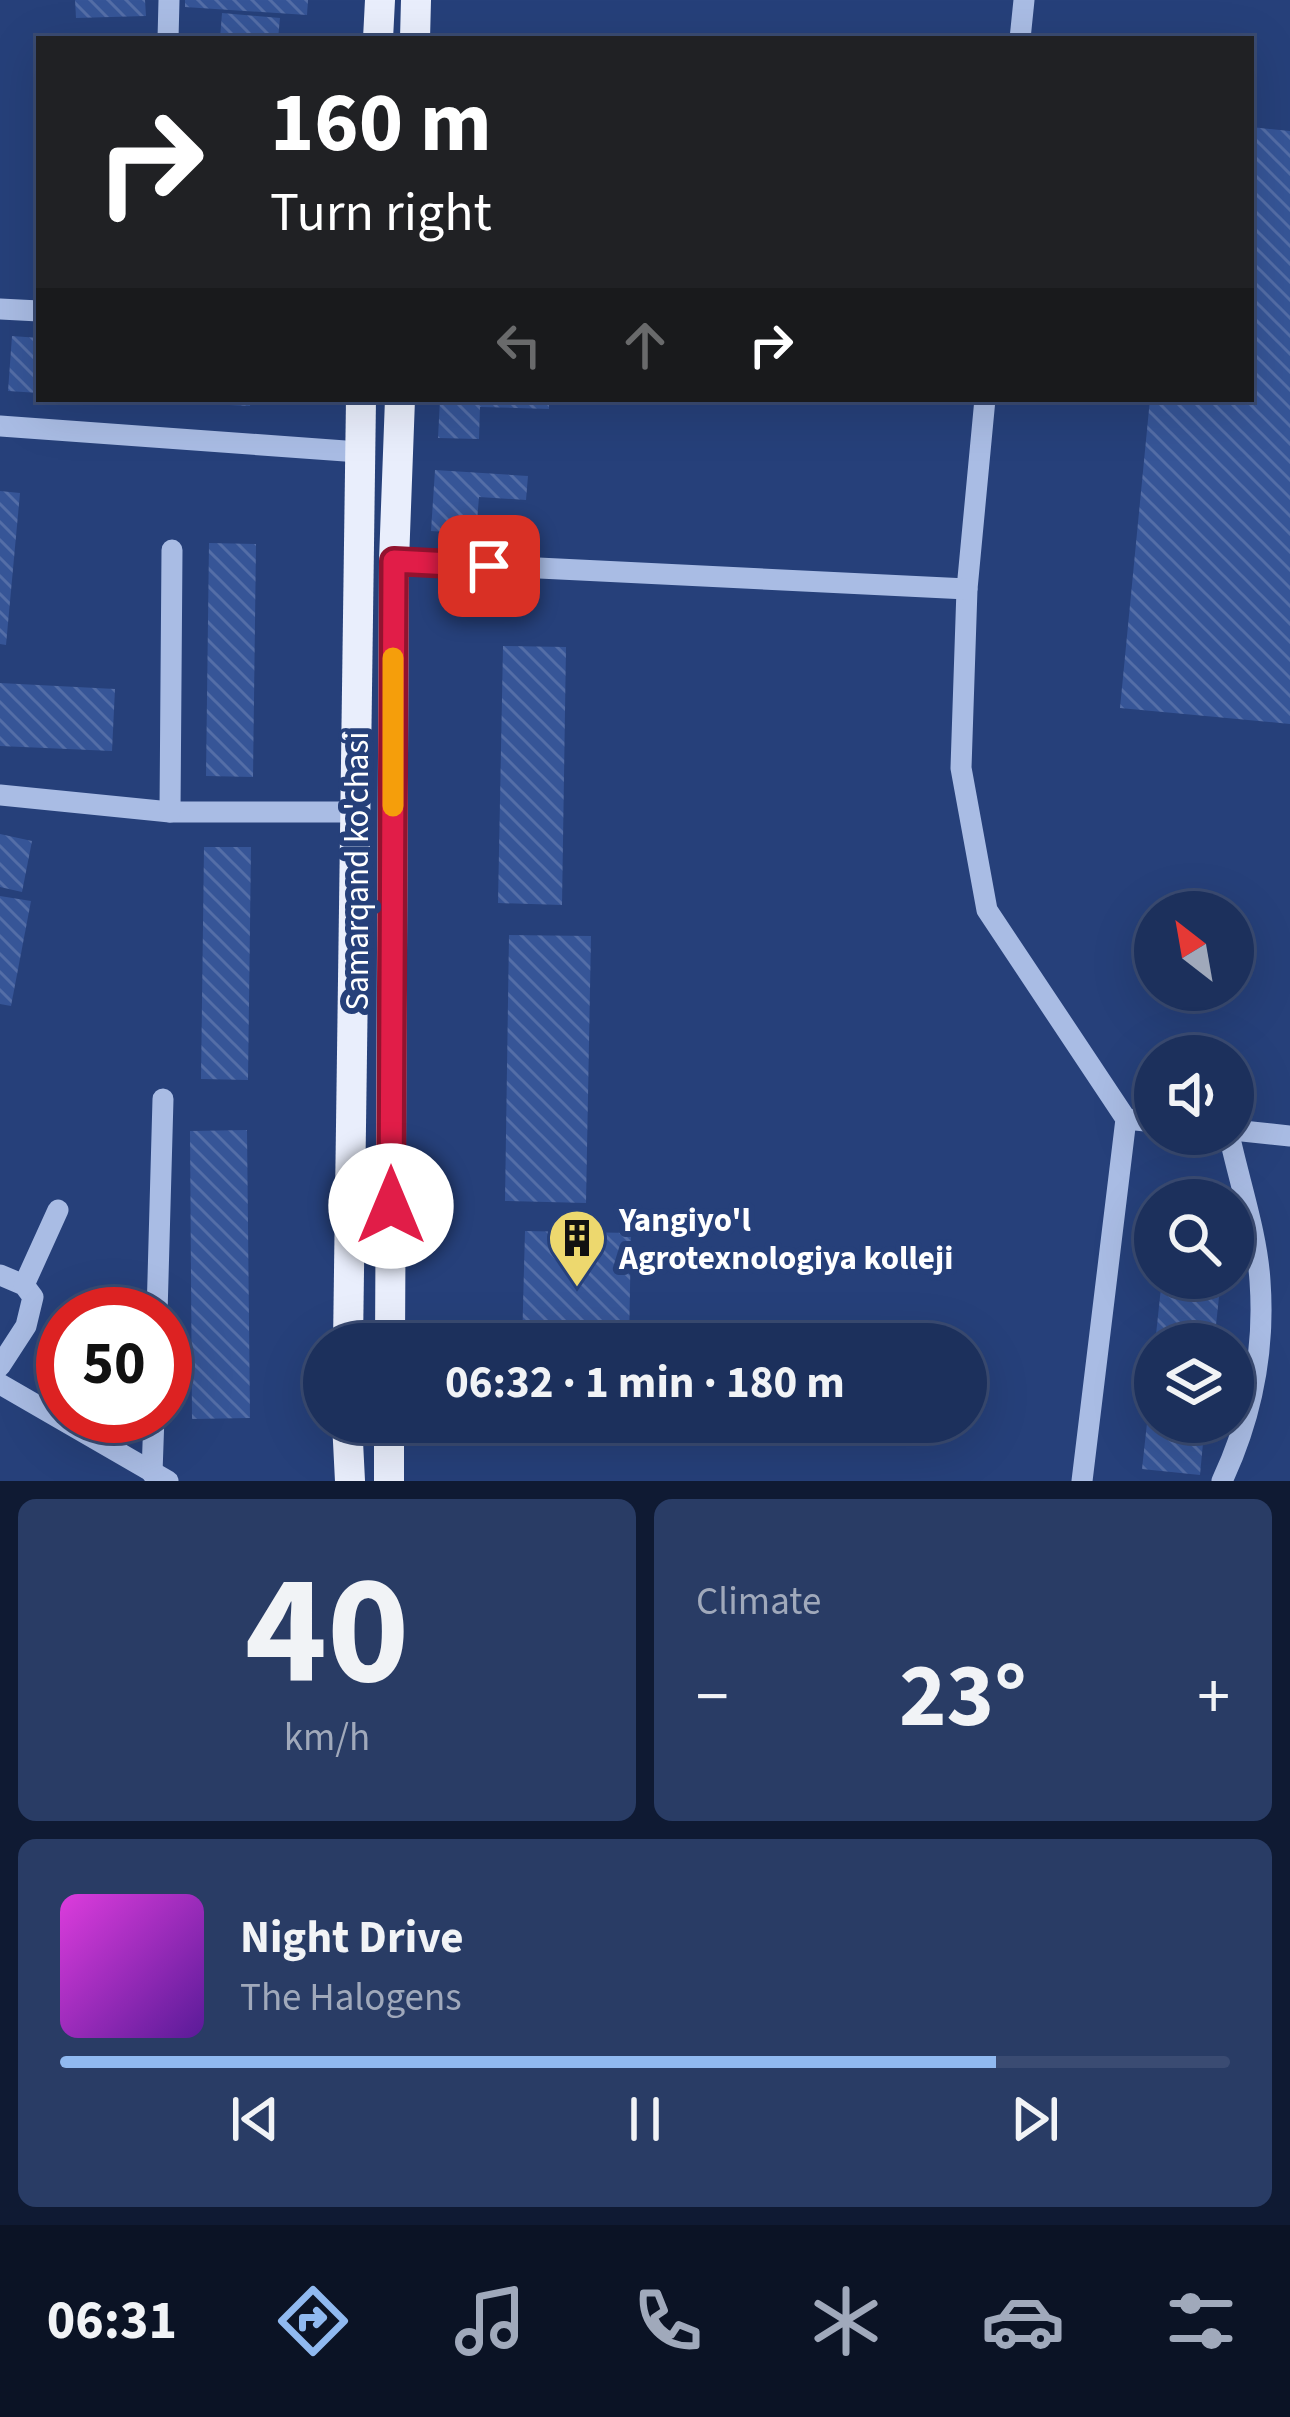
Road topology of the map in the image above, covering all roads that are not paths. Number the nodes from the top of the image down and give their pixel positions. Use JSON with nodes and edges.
{"nodes":[{"id":1,"x":169,"y":0,"type":"edge"},
{"id":2,"x":380,"y":0,"type":"edge"},
{"id":3,"x":416,"y":0,"type":"edge"},
{"id":4,"x":1024,"y":0,"type":"edge"},
{"id":5,"x":168,"y":36,"type":"edge"},
{"id":6,"x":378,"y":36,"type":"edge"},
{"id":7,"x":415,"y":36,"type":"edge"},
{"id":8,"x":1020,"y":36,"type":"edge"},
{"id":9,"x":0,"y":309,"type":"edge"},
{"id":10,"x":36,"y":311,"type":"edge"},
{"id":11,"x":361,"y":402,"type":"edge"},
{"id":12,"x":400,"y":402,"type":"edge"},
{"id":13,"x":986,"y":402,"type":"edge"},
{"id":14,"x":0,"y":426,"type":"edge"},
{"id":15,"x":359,"y":452,"type":"junction"},
{"id":16,"x":172,"y":550,"type":"dead end"},
{"id":17,"x":357,"y":561,"type":"junction"},
{"id":18,"x":394,"y":561,"type":"junction"},
{"id":19,"x":967,"y":590,"type":"junction"},
{"id":20,"x":0,"y":795,"type":"edge"},
{"id":21,"x":170,"y":812,"type":"junction"},
{"id":22,"x":355,"y":812,"type":"junction"},
{"id":23,"x":163,"y":1099,"type":"dead end"},
{"id":24,"x":1126,"y":1119,"type":"junction"},
{"id":25,"x":1134,"y":1120,"type":"edge"},
{"id":26,"x":1254,"y":1134,"type":"edge"},
{"id":27,"x":1290,"y":1136,"type":"edge"},
{"id":28,"x":1236,"y":1155,"type":"edge"},
{"id":29,"x":58,"y":1210,"type":"dead end"},
{"id":30,"x":0,"y":1275,"type":"edge"},
{"id":31,"x":24,"y":1286,"type":"junction"},
{"id":32,"x":158,"y":1287,"type":"edge"},
{"id":33,"x":348,"y":1323,"type":"edge"},
{"id":34,"x":390,"y":1323,"type":"edge"},
{"id":35,"x":0,"y":1366,"type":"edge"},
{"id":36,"x":0,"y":1384,"type":"edge"},
{"id":37,"x":157,"y":1443,"type":"edge"},
{"id":38,"x":348,"y":1443,"type":"edge"},
{"id":39,"x":389,"y":1443,"type":"edge"},
{"id":40,"x":160,"y":1477,"type":"edge"},
{"id":41,"x":350,"y":1481,"type":"edge"},
{"id":42,"x":389,"y":1481,"type":"edge"},
{"id":43,"x":1082,"y":1481,"type":"edge"},
{"id":44,"x":1222,"y":1481,"type":"edge"}],
"edges":[{"from":1,"to":5,"type":"street"},
{"from":2,"to":6,"type":"main road"},
{"from":3,"to":7,"type":"main road"},
{"from":4,"to":8,"type":"street"},
{"from":9,"to":10,"type":"street"},
{"from":11,"to":15,"type":"main road","name":"Samarqand ko'chasi"},
{"from":12,"to":18,"type":"main road","name":"Samarqand ko'chasi"},
{"from":13,"to":19,"type":"street"},
{"from":14,"to":15,"type":"street"},
{"from":15,"to":17,"type":"main road","name":"Samarqand ko'chasi"},
{"from":16,"to":21,"type":"street"},
{"from":17,"to":18,"type":"main road"},
{"from":17,"to":22,"type":"main road","name":"Samarqand ko'chasi"},
{"from":18,"to":19,"type":"street"},
{"from":18,"to":34,"type":"main road","name":"Samarqand ko'chasi"},
{"from":19,"to":24,"type":"street"},
{"from":20,"to":21,"type":"street"},
{"from":21,"to":22,"type":"street"},
{"from":22,"to":33,"type":"main road","name":"Samarqand ko'chasi"},
{"from":23,"to":32,"type":"street"},
{"from":24,"to":25,"type":"street"},
{"from":24,"to":43,"type":"street"},
{"from":26,"to":27,"type":"street"},
{"from":28,"to":44,"type":"street"},
{"from":29,"to":31,"type":"street"},
{"from":30,"to":31,"type":"street"},
{"from":31,"to":35,"type":"street"},
{"from":36,"to":40,"type":"street"},
{"from":37,"to":40,"type":"street"},
{"from":38,"to":41,"type":"main road"},
{"from":39,"to":42,"type":"main road"}]}
